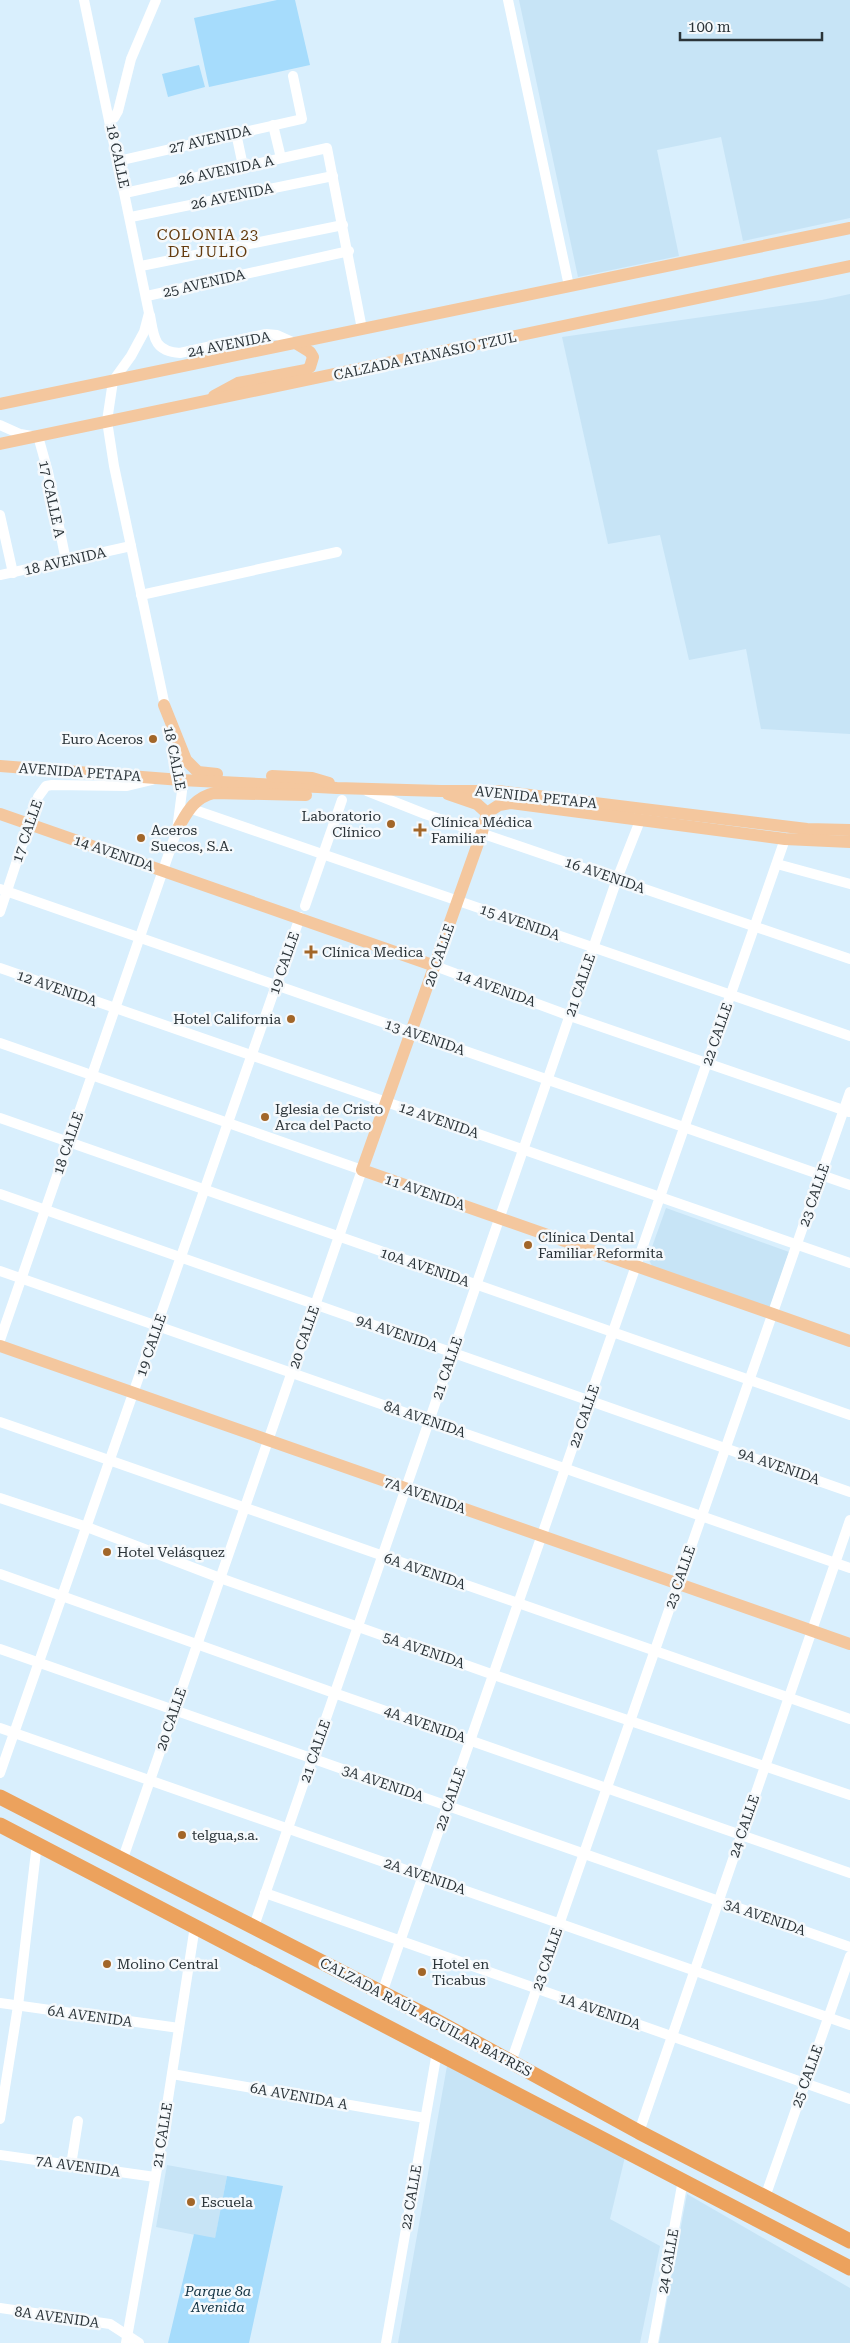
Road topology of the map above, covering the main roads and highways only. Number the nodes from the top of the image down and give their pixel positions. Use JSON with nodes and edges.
{"nodes":[{"id":1,"x":850,"y":228,"type":"edge"},
{"id":2,"x":850,"y":266,"type":"edge"},
{"id":3,"x":297,"y":344,"type":"junction"},
{"id":4,"x":203,"y":402,"type":"junction"},
{"id":5,"x":0,"y":404,"type":"edge"},
{"id":6,"x":0,"y":444,"type":"edge"},
{"id":7,"x":164,"y":705,"type":"road end"},
{"id":8,"x":0,"y":766,"type":"edge"},
{"id":9,"x":338,"y":788,"type":"junction"},
{"id":10,"x":441,"y":791,"type":"junction"},
{"id":11,"x":487,"y":813,"type":"junction"},
{"id":12,"x":0,"y":814,"type":"edge"},
{"id":13,"x":177,"y":830,"type":"road end"},
{"id":14,"x":850,"y":830,"type":"edge"},
{"id":15,"x":850,"y":842,"type":"edge"},
{"id":16,"x":435,"y":966,"type":"junction"},
{"id":17,"x":362,"y":1170,"type":"joint"},
{"id":18,"x":850,"y":1341,"type":"edge"},
{"id":19,"x":0,"y":1346,"type":"edge"},
{"id":20,"x":850,"y":1644,"type":"edge"},
{"id":21,"x":0,"y":1797,"type":"edge"},
{"id":22,"x":0,"y":1825,"type":"edge"},
{"id":23,"x":850,"y":2241,"type":"edge"},
{"id":24,"x":850,"y":2268,"type":"edge"}],
"edges":[{"from":1,"to":3,"type":"main road"},
{"from":2,"to":4,"type":"main road","name":"CALZADA ATANASIO TZUL"},
{"from":3,"to":4,"type":"main road"},
{"from":3,"to":5,"type":"main road"},
{"from":4,"to":6,"type":"main road","name":"CALZADA ATANASIO TZUL"},
{"from":7,"to":9,"type":"main road"},
{"from":8,"to":9,"type":"main road","name":"AVENIDA PETAPA"},
{"from":9,"to":10,"type":"main road","name":"AVENIDA PETAPA"},
{"from":9,"to":13,"type":"main road"},
{"from":10,"to":11,"type":"main road"},
{"from":10,"to":14,"type":"main road","name":"AVENIDA PETAPA"},
{"from":11,"to":15,"type":"main road","name":"AVENIDA PETAPA"},
{"from":11,"to":16,"type":"main road","name":"20 CALLE"},
{"from":12,"to":16,"type":"main road","name":"14 AVENIDA"},
{"from":16,"to":17,"type":"main road","name":"20 CALLE"},
{"from":17,"to":18,"type":"main road","name":"11 AVENIDA"},
{"from":19,"to":20,"type":"main road","name":"7A AVENIDA"},
{"from":21,"to":23,"type":"highway","name":"CALZADA RAÚL AGUILAR BATRES"},
{"from":22,"to":24,"type":"highway","name":"CALZADA RAÚL AGUILAR BATRES"}]}
